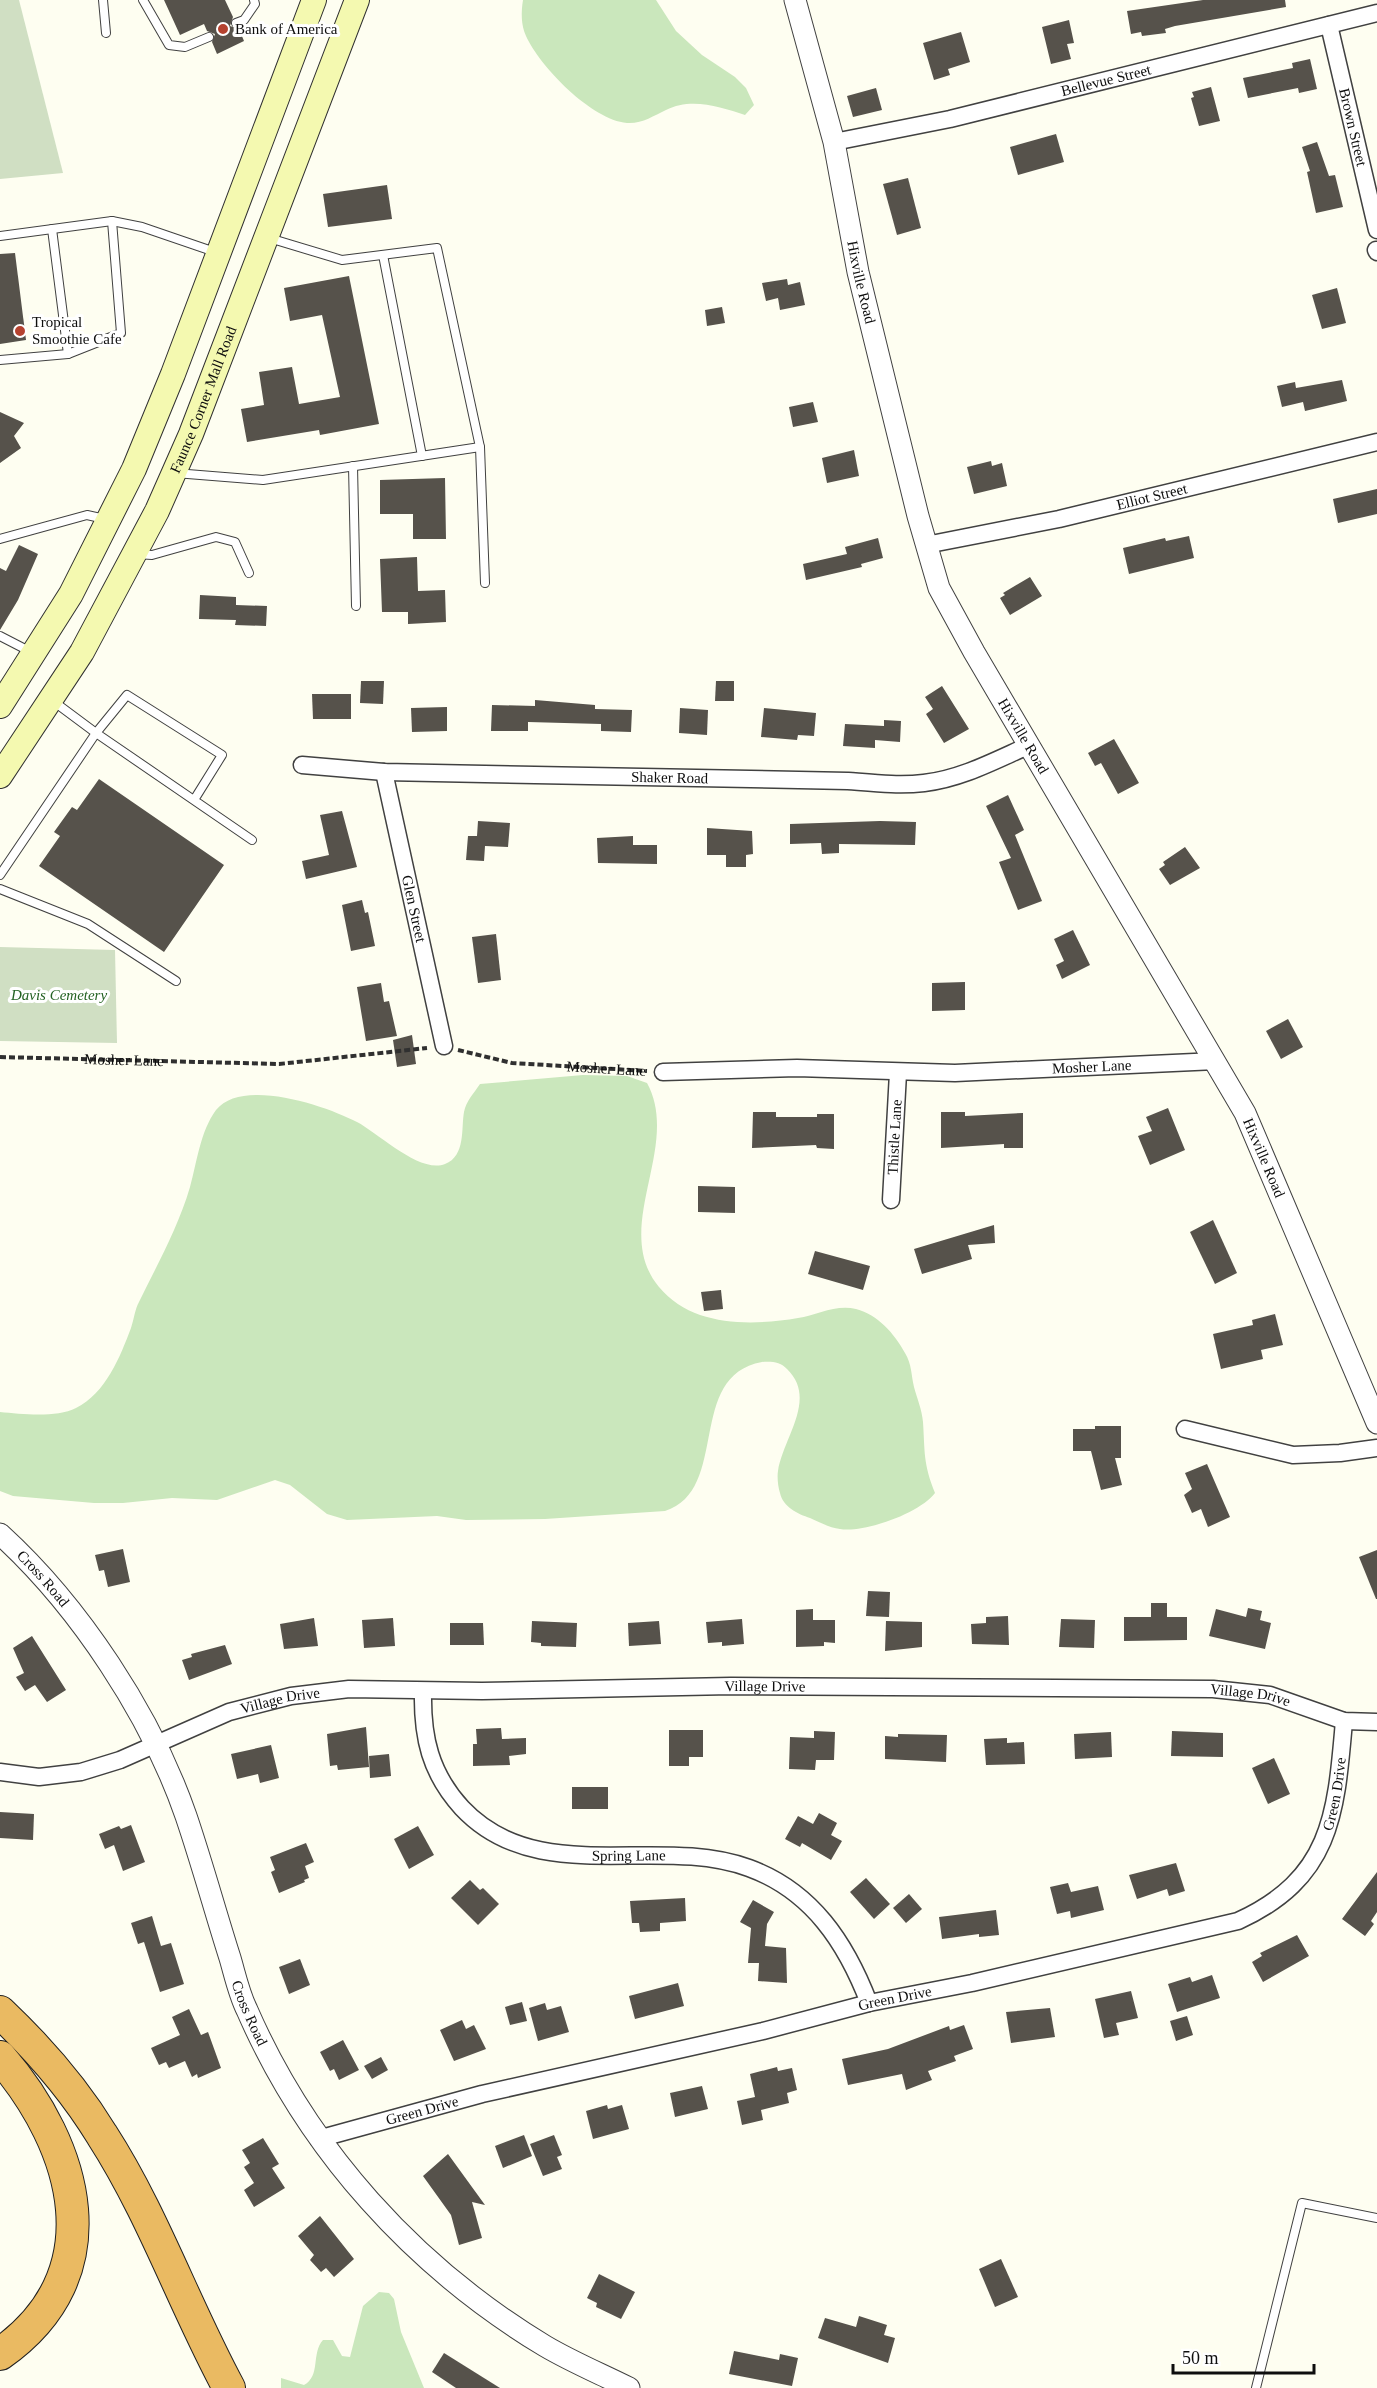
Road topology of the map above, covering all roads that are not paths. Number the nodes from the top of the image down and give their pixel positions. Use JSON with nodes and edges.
{"nodes":[{"id":1,"x":104,"y":0,"type":"edge"},
{"id":2,"x":143,"y":0,"type":"edge"},
{"id":3,"x":254,"y":0,"type":"edge"},
{"id":4,"x":314,"y":0,"type":"edge"},
{"id":5,"x":357,"y":0,"type":"edge"},
{"id":6,"x":795,"y":0,"type":"edge"},
{"id":7,"x":1377,"y":13,"type":"edge"},
{"id":8,"x":236,"y":23,"type":"dead end"},
{"id":9,"x":1329,"y":25,"type":"junction"},
{"id":10,"x":106,"y":33,"type":"dead end"},
{"id":11,"x":210,"y":37,"type":"dead end"},
{"id":12,"x":834,"y":142,"type":"junction"},
{"id":13,"x":112,"y":221,"type":"junction"},
{"id":14,"x":52,"y":229,"type":"junction"},
{"id":15,"x":1376,"y":230,"type":"edge"},
{"id":16,"x":0,"y":236,"type":"edge"},
{"id":17,"x":267,"y":238,"type":"junction"},
{"id":18,"x":218,"y":253,"type":"junction"},
{"id":19,"x":383,"y":255,"type":"junction"},
{"id":20,"x":68,"y":354,"type":"junction"},
{"id":21,"x":0,"y":360,"type":"edge"},
{"id":22,"x":1377,"y":442,"type":"edge"},
{"id":23,"x":480,"y":447,"type":"junction"},
{"id":24,"x":422,"y":456,"type":"junction"},
{"id":25,"x":353,"y":466,"type":"junction"},
{"id":26,"x":175,"y":472,"type":"junction"},
{"id":27,"x":109,"y":520,"type":"junction"},
{"id":28,"x":0,"y":539,"type":"edge"},
{"id":29,"x":926,"y":545,"type":"junction"},
{"id":30,"x":136,"y":554,"type":"junction"},
{"id":31,"x":249,"y":573,"type":"dead end"},
{"id":32,"x":485,"y":583,"type":"dead end"},
{"id":33,"x":356,"y":606,"type":"dead end"},
{"id":34,"x":0,"y":636,"type":"edge"},
{"id":35,"x":34,"y":653,"type":"junction"},
{"id":36,"x":3,"y":698,"type":"edge"},
{"id":37,"x":51,"y":700,"type":"junction"},
{"id":38,"x":96,"y":733,"type":"junction"},
{"id":39,"x":1030,"y":746,"type":"junction"},
{"id":40,"x":302,"y":765,"type":"dead end"},
{"id":41,"x":384,"y":772,"type":"junction"},
{"id":42,"x":0,"y":776,"type":"edge"},
{"id":43,"x":194,"y":800,"type":"junction"},
{"id":44,"x":252,"y":840,"type":"dead end"},
{"id":45,"x":0,"y":875,"type":"edge"},
{"id":46,"x":0,"y":889,"type":"edge"},
{"id":47,"x":176,"y":981,"type":"dead end"},
{"id":48,"x":444,"y":1046,"type":"road end"},
{"id":49,"x":1216,"y":1061,"type":"junction"},
{"id":50,"x":663,"y":1072,"type":"road end"},
{"id":51,"x":898,"y":1072,"type":"junction"},
{"id":52,"x":891,"y":1200,"type":"dead end"},
{"id":53,"x":1377,"y":1424,"type":"edge"},
{"id":54,"x":1185,"y":1429,"type":"dead end"},
{"id":55,"x":1377,"y":1448,"type":"edge"},
{"id":56,"x":0,"y":1534,"type":"edge"},
{"id":57,"x":423,"y":1691,"type":"junction"},
{"id":58,"x":1344,"y":1721,"type":"junction"},
{"id":59,"x":1377,"y":1722,"type":"edge"},
{"id":60,"x":157,"y":1744,"type":"junction"},
{"id":61,"x":0,"y":1772,"type":"edge"},
{"id":62,"x":869,"y":2003,"type":"junction"},
{"id":63,"x":0,"y":2012,"type":"edge"},
{"id":64,"x":0,"y":2057,"type":"edge"},
{"id":65,"x":318,"y":2139,"type":"junction"},
{"id":66,"x":1377,"y":2218,"type":"edge"},
{"id":67,"x":0,"y":2354,"type":"edge"},
{"id":68,"x":229,"y":2388,"type":"edge"},
{"id":69,"x":629,"y":2388,"type":"edge"},
{"id":70,"x":1256,"y":2388,"type":"edge"}],
"edges":[{"from":1,"to":10,"type":"lane"},
{"from":2,"to":11,"type":"lane"},
{"from":3,"to":8,"type":"lane"},
{"from":4,"to":18,"type":"main road"},
{"from":5,"to":17,"type":"main road","name":"Faunce Corner Mall Road"},
{"from":6,"to":12,"type":"street","name":"Hixville Road"},
{"from":7,"to":9,"type":"street","name":"Bellevue Street"},
{"from":9,"to":12,"type":"street","name":"Bellevue Street"},
{"from":9,"to":15,"type":"street","name":"Brown Street"},
{"from":12,"to":29,"type":"street","name":"Hixville Road"},
{"from":13,"to":14,"type":"lane"},
{"from":13,"to":18,"type":"lane"},
{"from":13,"to":20,"type":"lane"},
{"from":14,"to":16,"type":"lane"},
{"from":14,"to":20,"type":"lane"},
{"from":17,"to":19,"type":"lane"},
{"from":17,"to":26,"type":"main road","name":"Faunce Corner Mall Road"},
{"from":18,"to":27,"type":"main road"},
{"from":19,"to":23,"type":"lane"},
{"from":19,"to":24,"type":"lane"},
{"from":20,"to":21,"type":"lane"},
{"from":22,"to":29,"type":"street","name":"Elliot Street"},
{"from":23,"to":24,"type":"lane"},
{"from":23,"to":32,"type":"lane"},
{"from":24,"to":25,"type":"lane"},
{"from":25,"to":26,"type":"lane"},
{"from":25,"to":33,"type":"lane"},
{"from":26,"to":30,"type":"main road","name":"Faunce Corner Mall Road"},
{"from":27,"to":28,"type":"lane"},
{"from":27,"to":35,"type":"main road"},
{"from":29,"to":39,"type":"street","name":"Hixville Road"},
{"from":30,"to":31,"type":"lane"},
{"from":30,"to":37,"type":"main road","name":"Faunce Corner Mall Road"},
{"from":34,"to":35,"type":"lane"},
{"from":35,"to":36,"type":"main road"},
{"from":37,"to":38,"type":"lane"},
{"from":37,"to":42,"type":"main road","name":"Faunce Corner Mall Road"},
{"from":38,"to":43,"type":"lane"},
{"from":38,"to":43,"type":"lane"},
{"from":38,"to":45,"type":"lane"},
{"from":39,"to":41,"type":"street","name":"Shaker Road"},
{"from":39,"to":49,"type":"street","name":"Hixville Road"},
{"from":40,"to":41,"type":"street","name":"Shaker Road"},
{"from":41,"to":48,"type":"street","name":"Glen Street"},
{"from":43,"to":44,"type":"lane"},
{"from":46,"to":47,"type":"lane"},
{"from":49,"to":51,"type":"street","name":"Mosher Lane"},
{"from":49,"to":53,"type":"street","name":"Hixville Road"},
{"from":50,"to":51,"type":"street","name":"Mosher Lane"},
{"from":51,"to":52,"type":"street","name":"Thistle Lane"},
{"from":54,"to":55,"type":"street"},
{"from":56,"to":60,"type":"street","name":"Cross Road"},
{"from":57,"to":58,"type":"street","name":"Village Drive"},
{"from":57,"to":60,"type":"street","name":"Village Drive"},
{"from":57,"to":62,"type":"street","name":"Spring Lane"},
{"from":58,"to":59,"type":"street","name":"Village Drive"},
{"from":58,"to":62,"type":"street","name":"Green Drive"},
{"from":60,"to":61,"type":"street","name":"Village Drive"},
{"from":60,"to":65,"type":"street","name":"Cross Road"},
{"from":62,"to":65,"type":"street","name":"Green Drive"},
{"from":63,"to":68,"type":"highway"},
{"from":64,"to":67,"type":"highway"},
{"from":65,"to":69,"type":"street","name":"Cross Road"},
{"from":66,"to":70,"type":"lane"}]}
